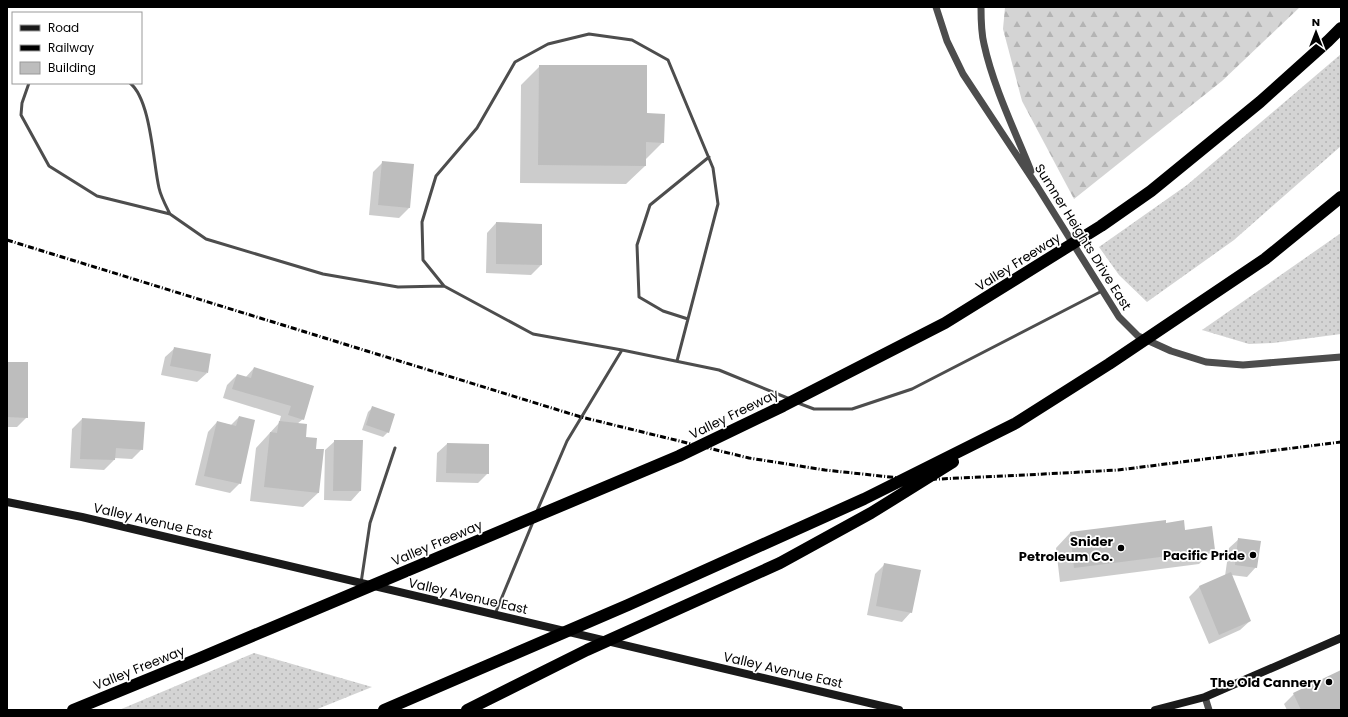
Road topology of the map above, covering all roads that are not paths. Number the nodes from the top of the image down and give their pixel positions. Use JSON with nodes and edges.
{"nodes":[{"id":1,"x":936,"y":7,"type":"edge"},
{"id":2,"x":981,"y":7,"type":"edge"},
{"id":3,"x":1341,"y":28,"type":"edge"},
{"id":4,"x":29,"y":84,"type":"edge"},
{"id":5,"x":132,"y":84,"type":"edge"},
{"id":6,"x":709,"y":157,"type":"junction"},
{"id":7,"x":1037,"y":186,"type":"junction"},
{"id":8,"x":1341,"y":197,"type":"edge"},
{"id":9,"x":170,"y":214,"type":"junction"},
{"id":10,"x":444,"y":286,"type":"junction"},
{"id":11,"x":1102,"y":291,"type":"junction"},
{"id":12,"x":688,"y":318,"type":"junction"},
{"id":13,"x":622,"y":350,"type":"junction"},
{"id":14,"x":1341,"y":357,"type":"edge"},
{"id":15,"x":677,"y":361,"type":"junction"},
{"id":16,"x":1016,"y":423,"type":"junction"},
{"id":17,"x":395,"y":448,"type":"dead end"},
{"id":18,"x":7,"y":502,"type":"edge"},
{"id":19,"x":361,"y":583,"type":"junction"},
{"id":20,"x":495,"y":614,"type":"junction"},
{"id":21,"x":1341,"y":638,"type":"edge"},
{"id":22,"x":1205,"y":697,"type":"junction"},
{"id":23,"x":73,"y":710,"type":"edge"},
{"id":24,"x":384,"y":710,"type":"edge"},
{"id":25,"x":467,"y":710,"type":"edge"},
{"id":26,"x":899,"y":710,"type":"edge"},
{"id":27,"x":1155,"y":710,"type":"edge"},
{"id":28,"x":1208,"y":710,"type":"edge"}],
"edges":[{"from":1,"to":7,"type":"street","name":"Sumner Heights Drive East"},
{"from":2,"to":7,"type":"street"},
{"from":3,"to":23,"type":"highway","name":"Valley Freeway"},
{"from":4,"to":9,"type":"lane"},
{"from":5,"to":9,"type":"lane"},
{"from":6,"to":10,"type":"lane"},
{"from":6,"to":12,"type":"lane"},
{"from":6,"to":12,"type":"lane"},
{"from":7,"to":11,"type":"street","name":"Sumner Heights Drive East"},
{"from":8,"to":16,"type":"highway"},
{"from":9,"to":10,"type":"lane"},
{"from":10,"to":13,"type":"lane"},
{"from":11,"to":14,"type":"street","name":"Sumner Heights Drive East"},
{"from":11,"to":15,"type":"lane"},
{"from":12,"to":15,"type":"lane"},
{"from":13,"to":15,"type":"lane"},
{"from":13,"to":20,"type":"lane"},
{"from":16,"to":24,"type":"highway"},
{"from":16,"to":25,"type":"highway"},
{"from":17,"to":19,"type":"lane"},
{"from":18,"to":19,"type":"main road","name":"Valley Avenue East"},
{"from":19,"to":20,"type":"main road","name":"Valley Avenue East"},
{"from":20,"to":26,"type":"main road","name":"Valley Avenue East"},
{"from":21,"to":22,"type":"main road"},
{"from":22,"to":27,"type":"main road"},
{"from":22,"to":28,"type":"street"}]}
